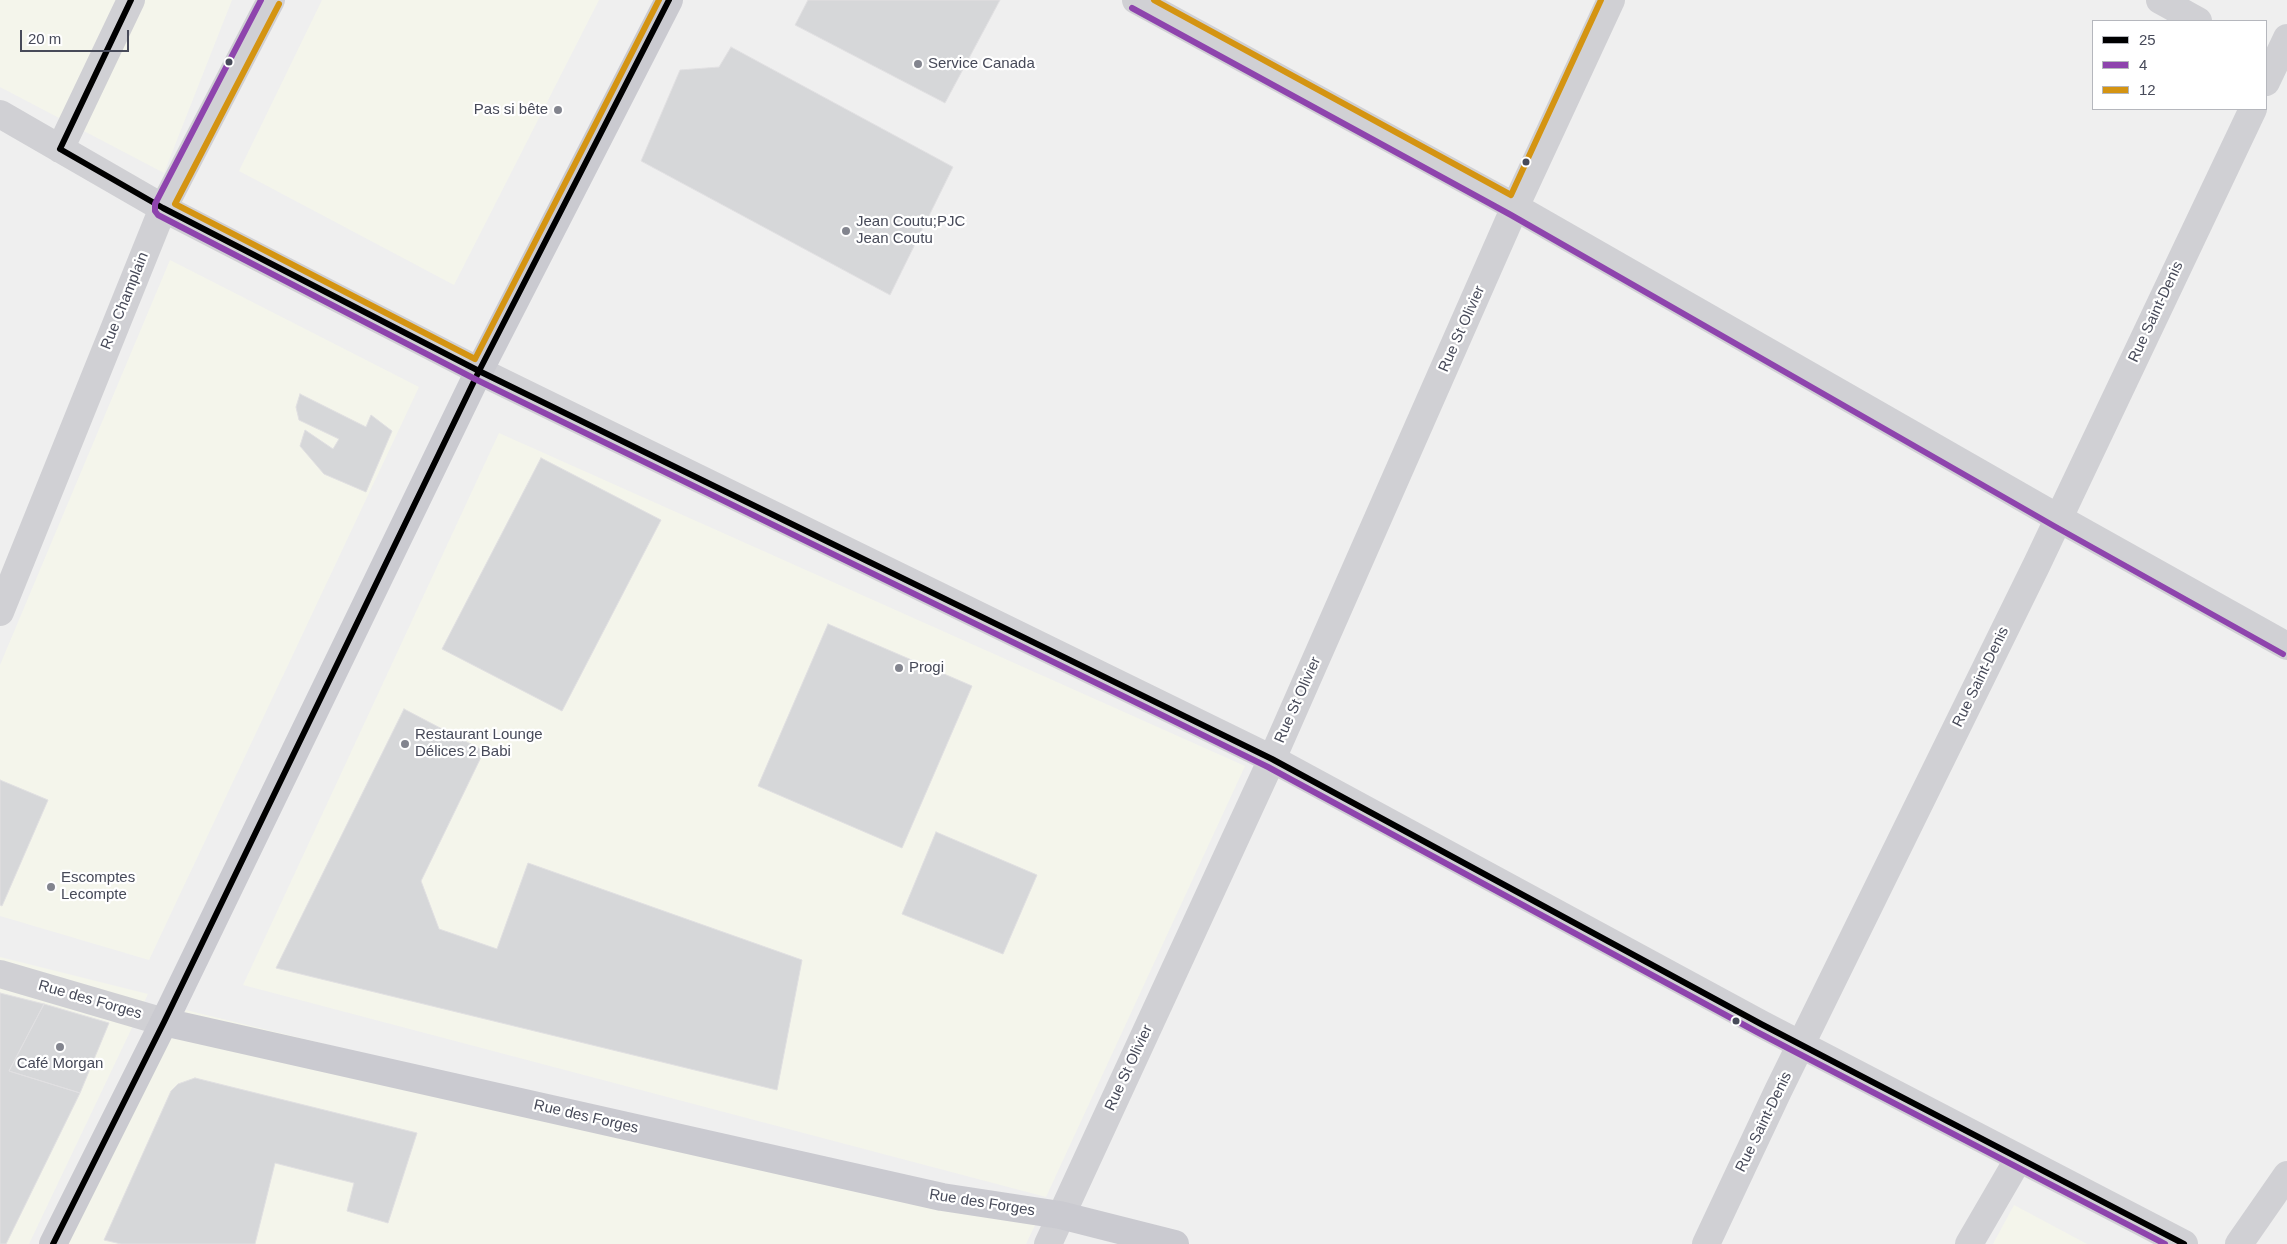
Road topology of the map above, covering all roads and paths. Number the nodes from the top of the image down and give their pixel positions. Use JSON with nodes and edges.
{"nodes":[{"id":1,"x":131,"y":0,"type":"edge"},
{"id":2,"x":271,"y":0,"type":"edge"},
{"id":3,"x":669,"y":0,"type":"edge"},
{"id":4,"x":1136,"y":0,"type":"edge"},
{"id":5,"x":1611,"y":0,"type":"edge"},
{"id":6,"x":2160,"y":0,"type":"edge"},
{"id":7,"x":2196,"y":20,"type":"edge"},
{"id":8,"x":2287,"y":38,"type":"edge"},
{"id":9,"x":2273,"y":70,"type":"edge"},
{"id":10,"x":2253,"y":110,"type":"edge"},
{"id":11,"x":0,"y":114,"type":"edge"},
{"id":12,"x":60,"y":149,"type":"junction"},
{"id":13,"x":1515,"y":207,"type":"junction"},
{"id":14,"x":163,"y":208,"type":"junction"},
{"id":15,"x":479,"y":371,"type":"junction"},
{"id":16,"x":2058,"y":518,"type":"junction"},
{"id":17,"x":8,"y":572,"type":"edge"},
{"id":18,"x":0,"y":612,"type":"edge"},
{"id":19,"x":2287,"y":646,"type":"edge"},
{"id":20,"x":1272,"y":759,"type":"junction"},
{"id":21,"x":0,"y":974,"type":"edge"},
{"id":22,"x":164,"y":1022,"type":"junction"},
{"id":23,"x":1801,"y":1045,"type":"junction"},
{"id":24,"x":2019,"y":1158,"type":"junction"},
{"id":25,"x":2287,"y":1175,"type":"edge"},
{"id":26,"x":1060,"y":1215,"type":"junction"},
{"id":27,"x":53,"y":1244,"type":"edge"},
{"id":28,"x":1048,"y":1244,"type":"edge"},
{"id":29,"x":1175,"y":1244,"type":"edge"},
{"id":30,"x":1706,"y":1244,"type":"edge"},
{"id":31,"x":1969,"y":1244,"type":"edge"},
{"id":32,"x":2184,"y":1244,"type":"edge"},
{"id":33,"x":2238,"y":1244,"type":"edge"}],
"edges":[{"from":1,"to":12,"type":"street"},
{"from":2,"to":14,"type":"street","name":"Rue Champlain"},
{"from":3,"to":15,"type":"main road"},
{"from":4,"to":13,"type":"street"},
{"from":5,"to":13,"type":"street","name":"Rue St Olivier"},
{"from":6,"to":7,"type":"street"},
{"from":8,"to":9,"type":"street"},
{"from":10,"to":16,"type":"street","name":"Rue Saint-Denis"},
{"from":11,"to":12,"type":"street"},
{"from":12,"to":14,"type":"street"},
{"from":13,"to":16,"type":"street"},
{"from":13,"to":20,"type":"street","name":"Rue St Olivier"},
{"from":14,"to":15,"type":"street"},
{"from":14,"to":17,"type":"street","name":"Rue Champlain"},
{"from":15,"to":20,"type":"street"},
{"from":15,"to":22,"type":"main road"},
{"from":16,"to":19,"type":"street"},
{"from":16,"to":23,"type":"street","name":"Rue Saint-Denis"},
{"from":17,"to":18,"type":"street","name":"Rue Champlain"},
{"from":20,"to":23,"type":"street"},
{"from":20,"to":26,"type":"street","name":"Rue St Olivier"},
{"from":21,"to":22,"type":"street","name":"Rue des Forges"},
{"from":22,"to":26,"type":"main road","name":"Rue des Forges"},
{"from":22,"to":27,"type":"main road"},
{"from":23,"to":24,"type":"street"},
{"from":23,"to":30,"type":"street","name":"Rue Saint-Denis"},
{"from":24,"to":31,"type":"street"},
{"from":24,"to":32,"type":"street"},
{"from":25,"to":33,"type":"street"},
{"from":26,"to":28,"type":"street","name":"Rue St Olivier"},
{"from":26,"to":29,"type":"main road","name":"Rue des Forges"}]}
